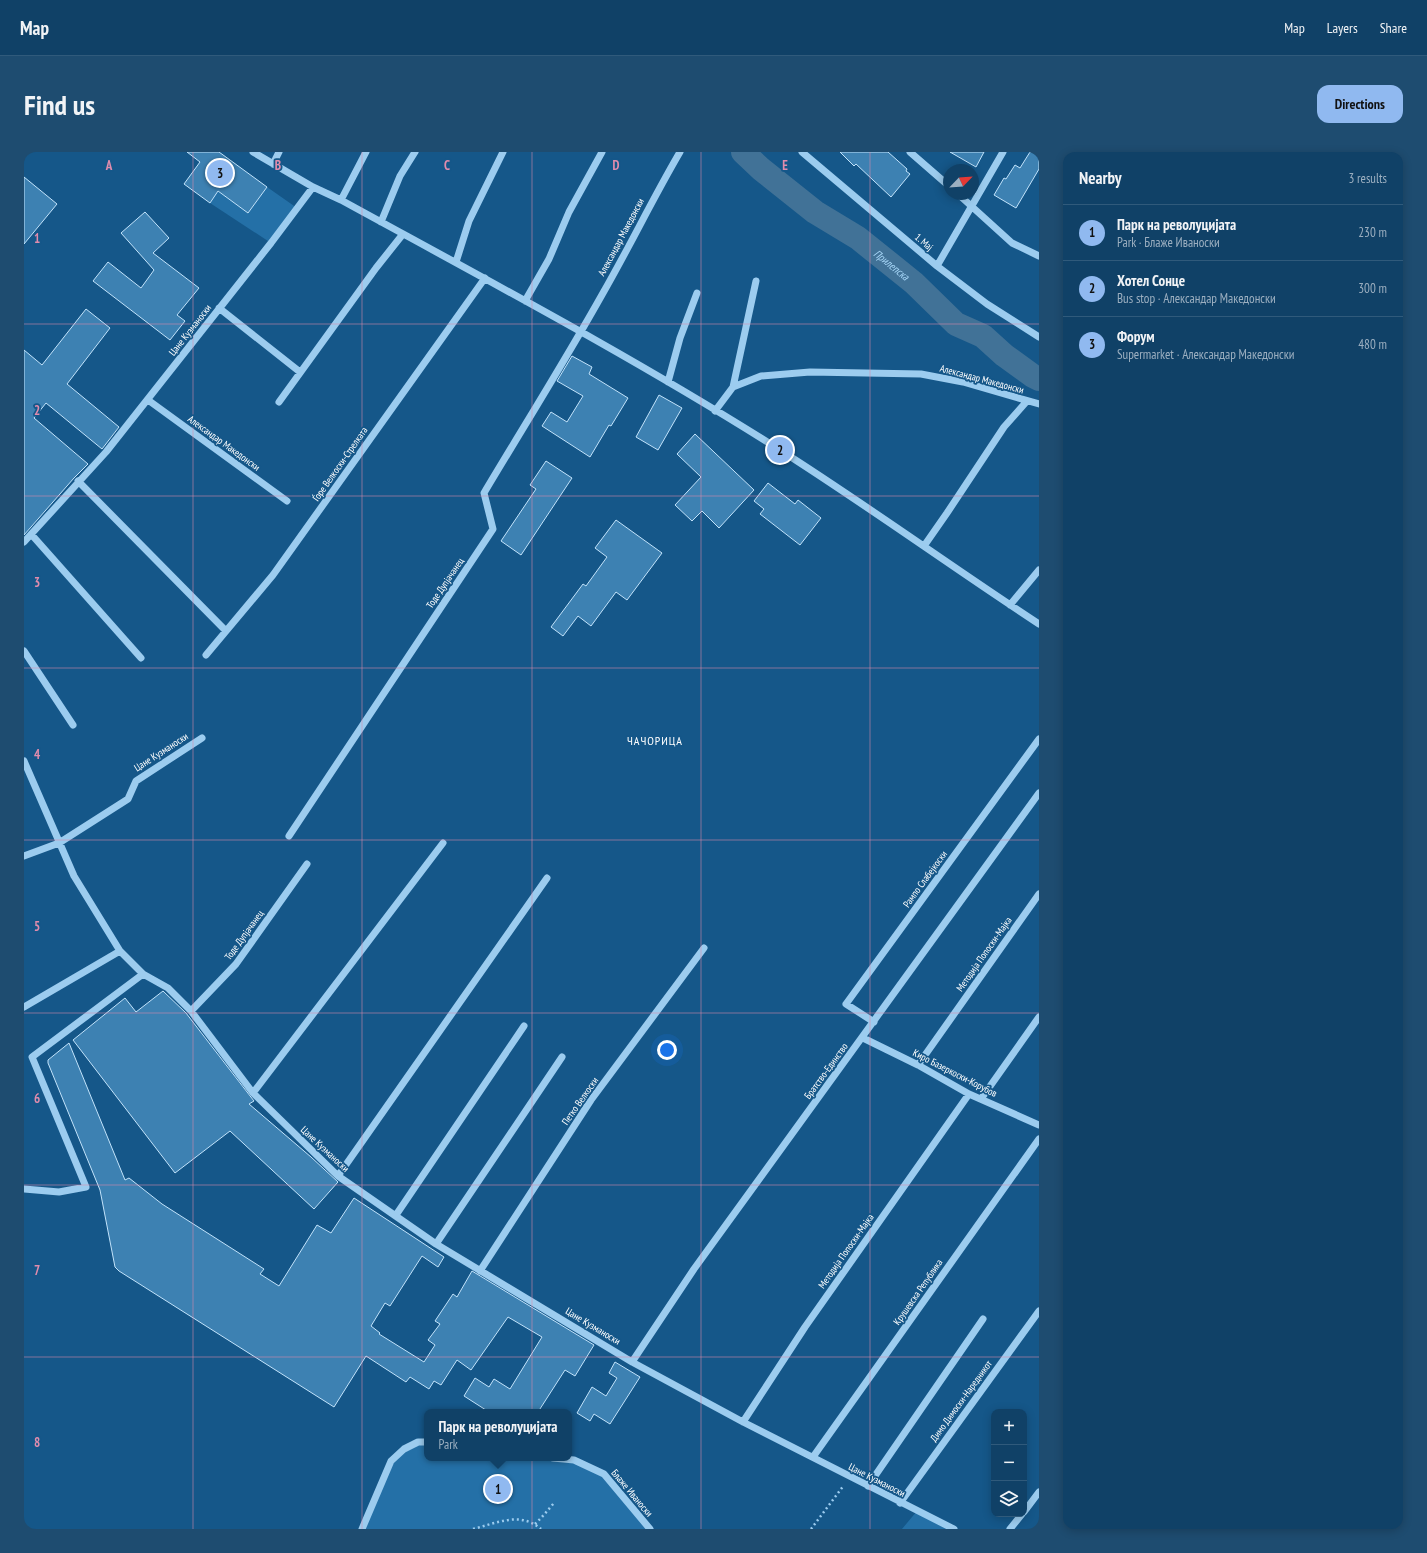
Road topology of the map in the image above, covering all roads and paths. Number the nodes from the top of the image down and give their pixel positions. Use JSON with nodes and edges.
{"nodes":[{"id":1,"x":253,"y":152,"type":"edge"},
{"id":2,"x":279,"y":152,"type":"edge"},
{"id":3,"x":366,"y":152,"type":"edge"},
{"id":4,"x":415,"y":152,"type":"edge"},
{"id":5,"x":503,"y":152,"type":"edge"},
{"id":6,"x":602,"y":152,"type":"edge"},
{"id":7,"x":680,"y":152,"type":"edge"},
{"id":8,"x":802,"y":152,"type":"edge"},
{"id":9,"x":910,"y":152,"type":"edge"},
{"id":10,"x":1003,"y":152,"type":"edge"},
{"id":11,"x":273,"y":164,"type":"junction"},
{"id":12,"x":943,"y":181,"type":"edge"},
{"id":13,"x":313,"y":187,"type":"junction"},
{"id":14,"x":341,"y":200,"type":"junction"},
{"id":15,"x":965,"y":200,"type":"edge"},
{"id":16,"x":972,"y":206,"type":"junction"},
{"id":17,"x":381,"y":222,"type":"junction"},
{"id":18,"x":403,"y":234,"type":"junction"},
{"id":19,"x":1039,"y":256,"type":"edge"},
{"id":20,"x":456,"y":262,"type":"junction"},
{"id":21,"x":937,"y":266,"type":"junction"},
{"id":22,"x":485,"y":278,"type":"junction"},
{"id":23,"x":756,"y":281,"type":"dead end"},
{"id":24,"x":697,"y":293,"type":"dead end"},
{"id":25,"x":526,"y":300,"type":"junction"},
{"id":26,"x":219,"y":308,"type":"junction"},
{"id":27,"x":581,"y":332,"type":"junction"},
{"id":28,"x":1039,"y":337,"type":"edge"},
{"id":29,"x":300,"y":372,"type":"junction"},
{"id":30,"x":668,"y":382,"type":"junction"},
{"id":31,"x":733,"y":387,"type":"junction"},
{"id":32,"x":148,"y":400,"type":"junction"},
{"id":33,"x":1027,"y":401,"type":"junction"},
{"id":34,"x":279,"y":402,"type":"dead end"},
{"id":35,"x":1039,"y":404,"type":"edge"},
{"id":36,"x":715,"y":411,"type":"junction"},
{"id":37,"x":78,"y":482,"type":"junction"},
{"id":38,"x":287,"y":501,"type":"dead end"},
{"id":39,"x":31,"y":534,"type":"junction"},
{"id":40,"x":24,"y":542,"type":"edge"},
{"id":41,"x":924,"y":546,"type":"junction"},
{"id":42,"x":1039,"y":570,"type":"edge"},
{"id":43,"x":1010,"y":605,"type":"junction"},
{"id":44,"x":1039,"y":624,"type":"edge"},
{"id":45,"x":226,"y":631,"type":"junction"},
{"id":46,"x":24,"y":651,"type":"edge"},
{"id":47,"x":206,"y":655,"type":"dead end"},
{"id":48,"x":141,"y":658,"type":"dead end"},
{"id":49,"x":73,"y":725,"type":"dead end"},
{"id":50,"x":202,"y":738,"type":"dead end"},
{"id":51,"x":1039,"y":739,"type":"edge"},
{"id":52,"x":24,"y":761,"type":"edge"},
{"id":53,"x":1039,"y":793,"type":"edge"},
{"id":54,"x":289,"y":836,"type":"dead end"},
{"id":55,"x":59,"y":843,"type":"junction"},
{"id":56,"x":443,"y":843,"type":"dead end"},
{"id":57,"x":24,"y":856,"type":"edge"},
{"id":58,"x":307,"y":864,"type":"dead end"},
{"id":59,"x":547,"y":878,"type":"dead end"},
{"id":60,"x":1039,"y":894,"type":"edge"},
{"id":61,"x":704,"y":948,"type":"dead end"},
{"id":62,"x":120,"y":951,"type":"junction"},
{"id":63,"x":142,"y":974,"type":"junction"},
{"id":64,"x":24,"y":1007,"type":"edge"},
{"id":65,"x":191,"y":1011,"type":"junction"},
{"id":66,"x":1039,"y":1017,"type":"edge"},
{"id":67,"x":874,"y":1022,"type":"junction"},
{"id":68,"x":524,"y":1026,"type":"dead end"},
{"id":69,"x":863,"y":1038,"type":"junction"},
{"id":70,"x":562,"y":1057,"type":"dead end"},
{"id":71,"x":918,"y":1065,"type":"junction"},
{"id":72,"x":253,"y":1093,"type":"junction"},
{"id":73,"x":969,"y":1094,"type":"junction"},
{"id":74,"x":981,"y":1099,"type":"junction"},
{"id":75,"x":1039,"y":1125,"type":"edge"},
{"id":76,"x":1039,"y":1139,"type":"edge"},
{"id":77,"x":338,"y":1176,"type":"junction"},
{"id":78,"x":24,"y":1189,"type":"edge"},
{"id":79,"x":396,"y":1215,"type":"junction"},
{"id":80,"x":436,"y":1244,"type":"junction"},
{"id":81,"x":480,"y":1270,"type":"junction"},
{"id":82,"x":1039,"y":1311,"type":"edge"},
{"id":83,"x":983,"y":1319,"type":"dead end"},
{"id":84,"x":632,"y":1362,"type":"junction"},
{"id":85,"x":743,"y":1422,"type":"junction"},
{"id":86,"x":424,"y":1442,"type":"edge"},
{"id":87,"x":813,"y":1457,"type":"junction"},
{"id":88,"x":572,"y":1460,"type":"edge"},
{"id":89,"x":850,"y":1477,"type":"junction"},
{"id":90,"x":868,"y":1486,"type":"junction"},
{"id":91,"x":1039,"y":1492,"type":"edge"},
{"id":92,"x":554,"y":1503,"type":"dead end"},
{"id":93,"x":900,"y":1503,"type":"junction"},
{"id":94,"x":1027,"y":1508,"type":"edge"},
{"id":95,"x":1020,"y":1517,"type":"edge"},
{"id":96,"x":535,"y":1524,"type":"junction"},
{"id":97,"x":362,"y":1529,"type":"edge"},
{"id":98,"x":473,"y":1529,"type":"edge"},
{"id":99,"x":541,"y":1529,"type":"edge"},
{"id":100,"x":650,"y":1529,"type":"edge"},
{"id":101,"x":811,"y":1529,"type":"edge"},
{"id":102,"x":954,"y":1529,"type":"edge"},
{"id":103,"x":1010,"y":1529,"type":"edge"}],
"edges":[{"from":1,"to":11,"type":"street"},
{"from":2,"to":11,"type":"street"},
{"from":3,"to":14,"type":"street"},
{"from":4,"to":17,"type":"street"},
{"from":5,"to":20,"type":"street"},
{"from":6,"to":25,"type":"street"},
{"from":7,"to":27,"type":"street","name":"Александар Македонски"},
{"from":8,"to":21,"type":"street","name":"1. Мај"},
{"from":9,"to":12,"type":"street"},
{"from":10,"to":16,"type":"street"},
{"from":11,"to":13,"type":"street"},
{"from":13,"to":14,"type":"street"},
{"from":13,"to":26,"type":"street","name":"Цане Кузманоски"},
{"from":14,"to":17,"type":"street"},
{"from":15,"to":16,"type":"street"},
{"from":16,"to":19,"type":"street"},
{"from":16,"to":21,"type":"street"},
{"from":17,"to":18,"type":"street"},
{"from":18,"to":20,"type":"street"},
{"from":18,"to":29,"type":"street"},
{"from":20,"to":22,"type":"street"},
{"from":21,"to":28,"type":"street","name":"1. Мај"},
{"from":22,"to":25,"type":"street"},
{"from":22,"to":45,"type":"street","name":"Ѓоре Велкоски-Стрелката"},
{"from":23,"to":31,"type":"street"},
{"from":24,"to":30,"type":"street"},
{"from":25,"to":27,"type":"street"},
{"from":26,"to":29,"type":"street"},
{"from":26,"to":32,"type":"street","name":"Цане Кузманоски"},
{"from":27,"to":30,"type":"street"},
{"from":27,"to":54,"type":"street","name":"Тоде Дупјачанец"},
{"from":29,"to":34,"type":"street"},
{"from":30,"to":36,"type":"street"},
{"from":31,"to":33,"type":"street","name":"Александар Македонски"},
{"from":31,"to":36,"type":"street"},
{"from":32,"to":37,"type":"street","name":"Цане Кузманоски"},
{"from":32,"to":38,"type":"street","name":"Александар Македонски"},
{"from":33,"to":35,"type":"street"},
{"from":33,"to":41,"type":"street","name":"Александар Македонски"},
{"from":36,"to":41,"type":"street"},
{"from":37,"to":39,"type":"street","name":"Цане Кузманоски"},
{"from":37,"to":45,"type":"street"},
{"from":39,"to":40,"type":"street","name":"Цане Кузманоски"},
{"from":39,"to":48,"type":"street"},
{"from":41,"to":43,"type":"street"},
{"from":42,"to":43,"type":"street"},
{"from":43,"to":44,"type":"street"},
{"from":45,"to":47,"type":"street","name":"Ѓоре Велкоски-Стрелката"},
{"from":46,"to":49,"type":"street"},
{"from":50,"to":55,"type":"street","name":"Цане Кузманоски"},
{"from":51,"to":67,"type":"street","name":"Рампо Слабејкоски"},
{"from":52,"to":55,"type":"street","name":"Цане Кузманоски"},
{"from":53,"to":67,"type":"street","name":"Братство-Единство"},
{"from":55,"to":57,"type":"street","name":"Цане Кузманоски"},
{"from":55,"to":62,"type":"street","name":"Цане Кузманоски"},
{"from":56,"to":72,"type":"street"},
{"from":58,"to":65,"type":"street","name":"Тоде Дупјачанец"},
{"from":59,"to":77,"type":"street"},
{"from":60,"to":71,"type":"street","name":"Методија Попоски-Мајка"},
{"from":61,"to":81,"type":"street","name":"Петко Велкоски"},
{"from":62,"to":63,"type":"street","name":"Цане Кузманоски"},
{"from":62,"to":64,"type":"street"},
{"from":63,"to":65,"type":"street","name":"Цане Кузманоски"},
{"from":63,"to":78,"type":"street"},
{"from":65,"to":72,"type":"street","name":"Цане Кузманоски"},
{"from":66,"to":74,"type":"street"},
{"from":67,"to":69,"type":"street","name":"Братство-Единство"},
{"from":68,"to":79,"type":"street"},
{"from":69,"to":71,"type":"street","name":"Киро Базеркоски-Корубов"},
{"from":69,"to":84,"type":"street","name":"Братство-Единство"},
{"from":70,"to":80,"type":"street"},
{"from":71,"to":73,"type":"street","name":"Киро Базеркоски-Корубов"},
{"from":72,"to":77,"type":"street","name":"Цане Кузманоски"},
{"from":73,"to":74,"type":"street","name":"Киро Базеркоски-Корубов"},
{"from":73,"to":85,"type":"street","name":"Методија Попоски-Мајка"},
{"from":74,"to":75,"type":"street","name":"Киро Базеркоски-Корубов"},
{"from":76,"to":87,"type":"street","name":"Крушевска Република"},
{"from":77,"to":79,"type":"street","name":"Цане Кузманоски"},
{"from":79,"to":80,"type":"street","name":"Цане Кузманоски"},
{"from":80,"to":81,"type":"street","name":"Цане Кузманоски"},
{"from":81,"to":84,"type":"street","name":"Цане Кузманоски"},
{"from":82,"to":93,"type":"street","name":"Димо Димоски-Наредникот"},
{"from":83,"to":90,"type":"street"},
{"from":84,"to":85,"type":"street","name":"Цане Кузманоски"},
{"from":85,"to":87,"type":"street","name":"Цане Кузманоски"},
{"from":86,"to":97,"type":"street"},
{"from":87,"to":89,"type":"street","name":"Цане Кузманоски"},
{"from":88,"to":100,"type":"street","name":"Блаже Иваноски"},
{"from":89,"to":90,"type":"street","name":"Цане Кузманоски"},
{"from":89,"to":101,"type":"path"},
{"from":90,"to":93,"type":"street","name":"Цане Кузманоски"},
{"from":91,"to":94,"type":"street"},
{"from":92,"to":96,"type":"path"},
{"from":93,"to":102,"type":"street","name":"Цане Кузманоски"},
{"from":95,"to":103,"type":"street"},
{"from":96,"to":98,"type":"path"},
{"from":96,"to":99,"type":"path"}]}
